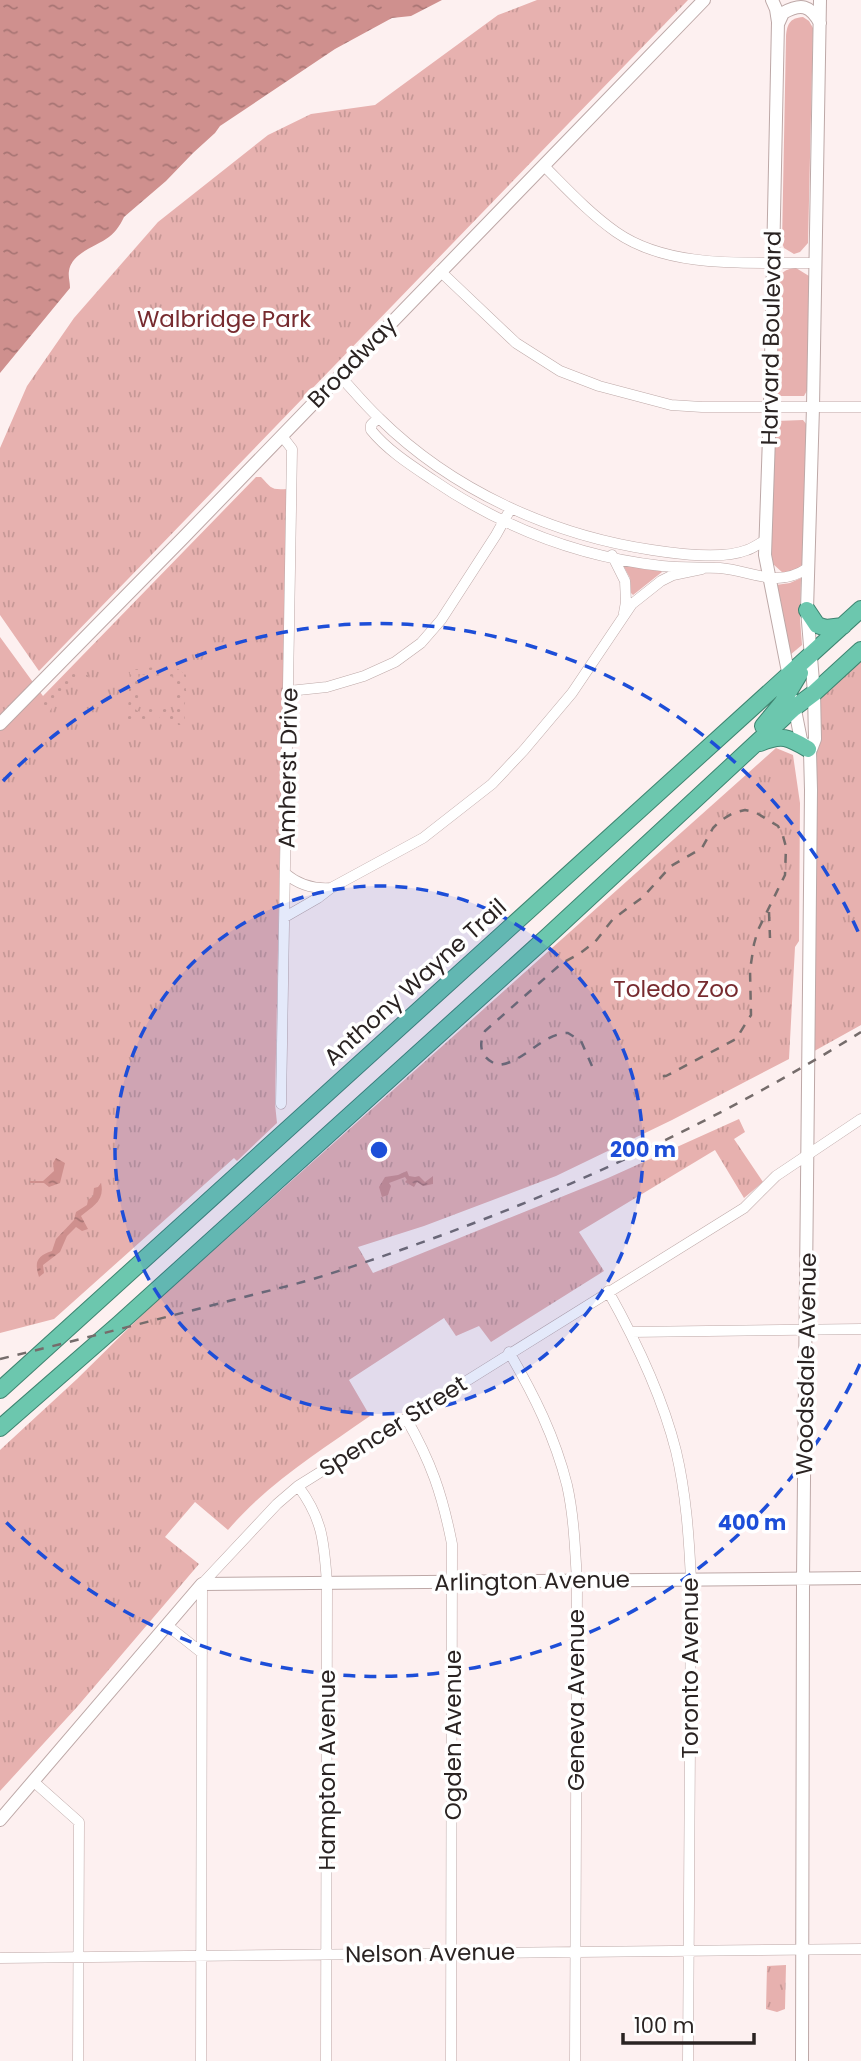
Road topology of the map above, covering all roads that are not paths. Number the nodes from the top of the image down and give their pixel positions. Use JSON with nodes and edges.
{"nodes":[{"id":1,"x":704,"y":0,"type":"edge"},
{"id":2,"x":772,"y":0,"type":"edge"},
{"id":3,"x":820,"y":0,"type":"edge"},
{"id":4,"x":820,"y":24,"type":"junction"},
{"id":5,"x":778,"y":25,"type":"junction"},
{"id":6,"x":544,"y":166,"type":"junction"},
{"id":7,"x":772,"y":262,"type":"junction"},
{"id":8,"x":816,"y":263,"type":"junction"},
{"id":9,"x":440,"y":271,"type":"junction"},
{"id":10,"x":339,"y":375,"type":"junction"},
{"id":11,"x":770,"y":407,"type":"junction"},
{"id":12,"x":813,"y":407,"type":"junction"},
{"id":13,"x":861,"y":407,"type":"edge"},
{"id":14,"x":378,"y":418,"type":"junction"},
{"id":15,"x":282,"y":436,"type":"junction"},
{"id":16,"x":511,"y":508,"type":"junction"},
{"id":17,"x":503,"y":521,"type":"junction"},
{"id":18,"x":766,"y":540,"type":"junction"},
{"id":19,"x":614,"y":543,"type":"junction"},
{"id":20,"x":710,"y":554,"type":"junction"},
{"id":21,"x":611,"y":558,"type":"junction"},
{"id":22,"x":808,"y":568,"type":"junction"},
{"id":23,"x":705,"y":569,"type":"junction"},
{"id":24,"x":769,"y":578,"type":"junction"},
{"id":25,"x":807,"y":610,"type":"junction"},
{"id":26,"x":861,"y":610,"type":"edge"},
{"id":27,"x":624,"y":614,"type":"junction"},
{"id":28,"x":843,"y":626,"type":"junction"},
{"id":29,"x":861,"y":650,"type":"edge"},
{"id":30,"x":810,"y":656,"type":"junction"},
{"id":31,"x":790,"y":682,"type":"junction"},
{"id":32,"x":289,"y":691,"type":"junction"},
{"id":33,"x":814,"y":693,"type":"junction"},
{"id":34,"x":794,"y":708,"type":"junction"},
{"id":35,"x":0,"y":724,"type":"edge"},
{"id":36,"x":755,"y":745,"type":"junction"},
{"id":37,"x":809,"y":751,"type":"junction"},
{"id":38,"x":694,"y":801,"type":"junction"},
{"id":39,"x":286,"y":874,"type":"junction"},
{"id":40,"x":331,"y":888,"type":"junction"},
{"id":41,"x":285,"y":917,"type":"junction"},
{"id":42,"x":281,"y":1104,"type":"dead end"},
{"id":43,"x":861,"y":1119,"type":"edge"},
{"id":44,"x":808,"y":1154,"type":"junction"},
{"id":45,"x":608,"y":1292,"type":"junction"},
{"id":46,"x":861,"y":1329,"type":"edge"},
{"id":47,"x":806,"y":1330,"type":"junction"},
{"id":48,"x":631,"y":1332,"type":"junction"},
{"id":49,"x":509,"y":1352,"type":"junction"},
{"id":50,"x":0,"y":1390,"type":"edge"},
{"id":51,"x":406,"y":1418,"type":"junction"},
{"id":52,"x":0,"y":1428,"type":"edge"},
{"id":53,"x":298,"y":1486,"type":"junction"},
{"id":54,"x":861,"y":1578,"type":"edge"},
{"id":55,"x":803,"y":1579,"type":"junction"},
{"id":56,"x":691,"y":1580,"type":"junction"},
{"id":57,"x":577,"y":1581,"type":"junction"},
{"id":58,"x":453,"y":1582,"type":"junction"},
{"id":59,"x":327,"y":1583,"type":"junction"},
{"id":60,"x":202,"y":1584,"type":"junction"},
{"id":61,"x":168,"y":1626,"type":"junction"},
{"id":62,"x":202,"y":1653,"type":"junction"},
{"id":63,"x":34,"y":1782,"type":"junction"},
{"id":64,"x":0,"y":1820,"type":"edge"},
{"id":65,"x":861,"y":1949,"type":"edge"},
{"id":66,"x":802,"y":1950,"type":"junction"},
{"id":67,"x":688,"y":1951,"type":"junction"},
{"id":68,"x":575,"y":1952,"type":"junction"},
{"id":69,"x":452,"y":1953,"type":"junction"},
{"id":70,"x":327,"y":1955,"type":"junction"},
{"id":71,"x":201,"y":1956,"type":"junction"},
{"id":72,"x":77,"y":1957,"type":"junction"},
{"id":73,"x":0,"y":1958,"type":"edge"},
{"id":74,"x":78,"y":2061,"type":"edge"},
{"id":75,"x":201,"y":2061,"type":"edge"},
{"id":76,"x":326,"y":2061,"type":"edge"},
{"id":77,"x":452,"y":2061,"type":"edge"},
{"id":78,"x":575,"y":2061,"type":"edge"},
{"id":79,"x":688,"y":2061,"type":"edge"},
{"id":80,"x":802,"y":2061,"type":"edge"}],
"edges":[{"from":1,"to":6,"type":"street","name":"Broadway"},
{"from":2,"to":5,"type":"street","name":"Harvard Boulevard"},
{"from":3,"to":4,"type":"street","name":"Harvard Boulevard"},
{"from":4,"to":5,"type":"street"},
{"from":4,"to":8,"type":"street","name":"Harvard Boulevard"},
{"from":5,"to":7,"type":"street","name":"Harvard Boulevard"},
{"from":6,"to":7,"type":"street"},
{"from":6,"to":9,"type":"street","name":"Broadway"},
{"from":7,"to":8,"type":"street"},
{"from":7,"to":11,"type":"street","name":"Harvard Boulevard"},
{"from":8,"to":12,"type":"street","name":"Harvard Boulevard"},
{"from":9,"to":10,"type":"street","name":"Broadway"},
{"from":9,"to":11,"type":"street"},
{"from":10,"to":14,"type":"street"},
{"from":10,"to":15,"type":"street","name":"Broadway"},
{"from":11,"to":12,"type":"street"},
{"from":11,"to":18,"type":"street","name":"Harvard Boulevard"},
{"from":12,"to":13,"type":"street"},
{"from":12,"to":22,"type":"street","name":"Harvard Boulevard"},
{"from":14,"to":16,"type":"street"},
{"from":14,"to":17,"type":"street"},
{"from":15,"to":32,"type":"street","name":"Amherst Drive"},
{"from":15,"to":35,"type":"street","name":"Broadway"},
{"from":16,"to":17,"type":"street"},
{"from":16,"to":19,"type":"street"},
{"from":17,"to":21,"type":"street"},
{"from":17,"to":32,"type":"street"},
{"from":18,"to":20,"type":"street"},
{"from":18,"to":24,"type":"street","name":"Harvard Boulevard"},
{"from":19,"to":20,"type":"street"},
{"from":19,"to":21,"type":"street"},
{"from":20,"to":23,"type":"street"},
{"from":21,"to":23,"type":"street"},
{"from":21,"to":27,"type":"street"},
{"from":22,"to":24,"type":"street"},
{"from":22,"to":25,"type":"street","name":"Harvard Boulevard"},
{"from":23,"to":24,"type":"street"},
{"from":23,"to":27,"type":"street"},
{"from":24,"to":31,"type":"street","name":"Harvard Boulevard"},
{"from":25,"to":28,"type":"highway"},
{"from":25,"to":30,"type":"street","name":"Harvard Boulevard"},
{"from":26,"to":28,"type":"highway","name":"Anthony Wayne Trail"},
{"from":27,"to":40,"type":"street"},
{"from":28,"to":30,"type":"highway","name":"Anthony Wayne Trail"},
{"from":29,"to":33,"type":"highway"},
{"from":30,"to":31,"type":"highway","name":"Anthony Wayne Trail"},
{"from":30,"to":33,"type":"street","name":"Woodsdale Avenue"},
{"from":31,"to":34,"type":"street","name":"Woodsdale Avenue"},
{"from":31,"to":38,"type":"highway"},
{"from":31,"to":50,"type":"highway","name":"Anthony Wayne Trail"},
{"from":32,"to":39,"type":"street","name":"Amherst Drive"},
{"from":33,"to":34,"type":"highway"},
{"from":33,"to":37,"type":"street","name":"Woodsdale Avenue"},
{"from":34,"to":36,"type":"highway"},
{"from":34,"to":37,"type":"street","name":"Woodsdale Avenue"},
{"from":36,"to":37,"type":"highway"},
{"from":36,"to":38,"type":"highway"},
{"from":37,"to":44,"type":"street","name":"Woodsdale Avenue"},
{"from":38,"to":52,"type":"highway"},
{"from":39,"to":40,"type":"street"},
{"from":39,"to":41,"type":"street","name":"Amherst Drive"},
{"from":40,"to":41,"type":"street"},
{"from":41,"to":42,"type":"street","name":"Amherst Drive"},
{"from":43,"to":44,"type":"street","name":"Spencer Street"},
{"from":44,"to":45,"type":"street","name":"Spencer Street"},
{"from":44,"to":47,"type":"street","name":"Woodsdale Avenue"},
{"from":45,"to":48,"type":"street","name":"Toronto Avenue"},
{"from":45,"to":49,"type":"street","name":"Spencer Street"},
{"from":46,"to":47,"type":"street"},
{"from":47,"to":48,"type":"street"},
{"from":47,"to":55,"type":"street","name":"Woodsdale Avenue"},
{"from":48,"to":56,"type":"street","name":"Toronto Avenue"},
{"from":49,"to":51,"type":"street","name":"Spencer Street"},
{"from":49,"to":57,"type":"street","name":"Geneva Avenue"},
{"from":51,"to":53,"type":"street","name":"Spencer Street"},
{"from":51,"to":58,"type":"street","name":"Ogden Avenue"},
{"from":53,"to":59,"type":"street","name":"Hampton Avenue"},
{"from":53,"to":60,"type":"street","name":"Spencer Street"},
{"from":54,"to":55,"type":"street","name":"Arlington Avenue"},
{"from":55,"to":56,"type":"street","name":"Arlington Avenue"},
{"from":55,"to":66,"type":"street","name":"Woodsdale Avenue"},
{"from":56,"to":57,"type":"street","name":"Arlington Avenue"},
{"from":56,"to":67,"type":"street","name":"Toronto Avenue"},
{"from":57,"to":58,"type":"street","name":"Arlington Avenue"},
{"from":57,"to":68,"type":"street","name":"Geneva Avenue"},
{"from":58,"to":59,"type":"street","name":"Arlington Avenue"},
{"from":58,"to":69,"type":"street","name":"Ogden Avenue"},
{"from":59,"to":60,"type":"street","name":"Arlington Avenue"},
{"from":59,"to":70,"type":"street","name":"Hampton Avenue"},
{"from":60,"to":61,"type":"street","name":"Spencer Street"},
{"from":60,"to":62,"type":"street"},
{"from":61,"to":62,"type":"street"},
{"from":61,"to":63,"type":"street","name":"Spencer Street"},
{"from":62,"to":71,"type":"street"},
{"from":63,"to":64,"type":"street","name":"Spencer Street"},
{"from":63,"to":72,"type":"street"},
{"from":65,"to":66,"type":"street","name":"Nelson Avenue"},
{"from":66,"to":67,"type":"street","name":"Nelson Avenue"},
{"from":66,"to":80,"type":"street","name":"Woodsdale Avenue"},
{"from":67,"to":68,"type":"street","name":"Nelson Avenue"},
{"from":67,"to":79,"type":"street","name":"Toronto Avenue"},
{"from":68,"to":69,"type":"street","name":"Nelson Avenue"},
{"from":68,"to":78,"type":"street","name":"Geneva Avenue"},
{"from":69,"to":70,"type":"street","name":"Nelson Avenue"},
{"from":69,"to":77,"type":"street","name":"Ogden Avenue"},
{"from":70,"to":71,"type":"street","name":"Nelson Avenue"},
{"from":70,"to":76,"type":"street","name":"Hampton Avenue"},
{"from":71,"to":72,"type":"street","name":"Nelson Avenue"},
{"from":71,"to":75,"type":"street"},
{"from":72,"to":73,"type":"street","name":"Nelson Avenue"},
{"from":72,"to":74,"type":"street"}]}
